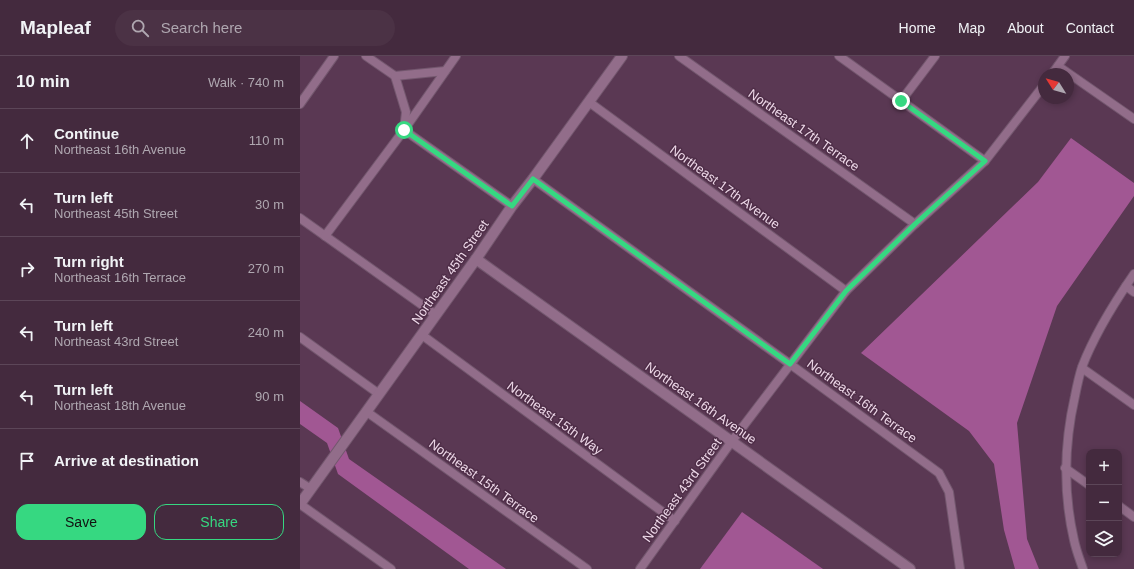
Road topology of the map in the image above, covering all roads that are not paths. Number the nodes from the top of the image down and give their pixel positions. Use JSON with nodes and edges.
{"nodes":[{"id":1,"x":334,"y":56,"type":"edge"},
{"id":2,"x":366,"y":56,"type":"edge"},
{"id":3,"x":456,"y":56,"type":"edge"},
{"id":4,"x":622,"y":56,"type":"edge"},
{"id":5,"x":679,"y":56,"type":"edge"},
{"id":6,"x":839,"y":56,"type":"edge"},
{"id":7,"x":935,"y":56,"type":"edge"},
{"id":8,"x":1065,"y":56,"type":"edge"},
{"id":9,"x":1058,"y":66,"type":"joint"},
{"id":10,"x":445,"y":71,"type":"junction"},
{"id":11,"x":395,"y":76,"type":"junction"},
{"id":12,"x":1038,"y":92,"type":"edge"},
{"id":13,"x":901,"y":101,"type":"junction"},
{"id":14,"x":589,"y":102,"type":"junction"},
{"id":15,"x":300,"y":104,"type":"edge"},
{"id":16,"x":1134,"y":119,"type":"edge"},
{"id":17,"x":404,"y":130,"type":"junction"},
{"id":18,"x":985,"y":161,"type":"junction"},
{"id":19,"x":533,"y":179,"type":"junction"},
{"id":20,"x":512,"y":206,"type":"junction"},
{"id":21,"x":300,"y":218,"type":"edge"},
{"id":22,"x":915,"y":224,"type":"junction"},
{"id":23,"x":326,"y":236,"type":"junction"},
{"id":24,"x":476,"y":259,"type":"junction"},
{"id":25,"x":1134,"y":274,"type":"edge"},
{"id":26,"x":1126,"y":286,"type":"junction"},
{"id":27,"x":846,"y":291,"type":"junction"},
{"id":28,"x":1134,"y":292,"type":"edge"},
{"id":29,"x":436,"y":315,"type":"junction"},
{"id":30,"x":422,"y":335,"type":"junction"},
{"id":31,"x":300,"y":337,"type":"edge"},
{"id":32,"x":790,"y":364,"type":"junction"},
{"id":33,"x":1082,"y":368,"type":"junction"},
{"id":34,"x":379,"y":394,"type":"junction"},
{"id":35,"x":1134,"y":405,"type":"edge"},
{"id":36,"x":367,"y":412,"type":"junction"},
{"id":37,"x":732,"y":441,"type":"junction"},
{"id":38,"x":1065,"y":468,"type":"junction"},
{"id":39,"x":300,"y":482,"type":"edge"},
{"id":40,"x":1086,"y":483,"type":"edge"},
{"id":41,"x":311,"y":489,"type":"junction"},
{"id":42,"x":300,"y":504,"type":"edge"},
{"id":43,"x":1122,"y":508,"type":"edge"},
{"id":44,"x":1134,"y":517,"type":"edge"},
{"id":45,"x":675,"y":521,"type":"junction"},
{"id":46,"x":391,"y":569,"type":"edge"},
{"id":47,"x":587,"y":569,"type":"edge"},
{"id":48,"x":640,"y":569,"type":"edge"},
{"id":49,"x":910,"y":569,"type":"edge"},
{"id":50,"x":960,"y":569,"type":"edge"},
{"id":51,"x":1083,"y":569,"type":"edge"}],
"edges":[{"from":1,"to":15,"type":"street"},
{"from":2,"to":11,"type":"street"},
{"from":3,"to":10,"type":"street"},
{"from":4,"to":14,"type":"street","name":"Northeast 45th Street"},
{"from":5,"to":22,"type":"street","name":"Northeast 17th Terrace"},
{"from":6,"to":13,"type":"street"},
{"from":7,"to":13,"type":"street"},
{"from":8,"to":9,"type":"street"},
{"from":9,"to":16,"type":"street"},
{"from":10,"to":11,"type":"street"},
{"from":10,"to":17,"type":"street"},
{"from":11,"to":17,"type":"street"},
{"from":12,"to":18,"type":"street","name":"Northeast 43rd Street"},
{"from":13,"to":18,"type":"street"},
{"from":14,"to":19,"type":"street","name":"Northeast 45th Street"},
{"from":14,"to":27,"type":"street","name":"Northeast 17th Avenue"},
{"from":17,"to":20,"type":"street"},
{"from":17,"to":23,"type":"street"},
{"from":18,"to":22,"type":"street","name":"Northeast 43rd Street"},
{"from":19,"to":20,"type":"street","name":"Northeast 45th Street"},
{"from":19,"to":32,"type":"street","name":"Northeast 16th Terrace"},
{"from":20,"to":24,"type":"street","name":"Northeast 45th Street"},
{"from":21,"to":23,"type":"street"},
{"from":22,"to":27,"type":"street","name":"Northeast 43rd Street"},
{"from":23,"to":29,"type":"street"},
{"from":24,"to":29,"type":"street","name":"Northeast 45th Street"},
{"from":24,"to":37,"type":"street","name":"Northeast 16th Avenue"},
{"from":25,"to":26,"type":"street"},
{"from":26,"to":28,"type":"street"},
{"from":26,"to":33,"type":"street"},
{"from":27,"to":32,"type":"street","name":"Northeast 43rd Street"},
{"from":29,"to":30,"type":"street","name":"Northeast 45th Street"},
{"from":30,"to":34,"type":"street","name":"Northeast 45th Street"},
{"from":30,"to":45,"type":"street","name":"Northeast 15th Way"},
{"from":31,"to":34,"type":"street"},
{"from":32,"to":37,"type":"street","name":"Northeast 43rd Street"},
{"from":32,"to":50,"type":"street","name":"Northeast 16th Terrace"},
{"from":33,"to":35,"type":"street"},
{"from":33,"to":38,"type":"street"},
{"from":34,"to":36,"type":"street","name":"Northeast 45th Street"},
{"from":36,"to":41,"type":"street","name":"Northeast 45th Street"},
{"from":36,"to":47,"type":"street","name":"Northeast 15th Terrace"},
{"from":37,"to":45,"type":"street","name":"Northeast 43rd Street"},
{"from":37,"to":49,"type":"street","name":"Northeast 16th Avenue"},
{"from":38,"to":40,"type":"street"},
{"from":38,"to":51,"type":"street"},
{"from":39,"to":41,"type":"street"},
{"from":41,"to":42,"type":"street","name":"Northeast 45th Street"},
{"from":42,"to":46,"type":"street"},
{"from":43,"to":44,"type":"street"},
{"from":45,"to":48,"type":"street","name":"Northeast 43rd Street"}]}
